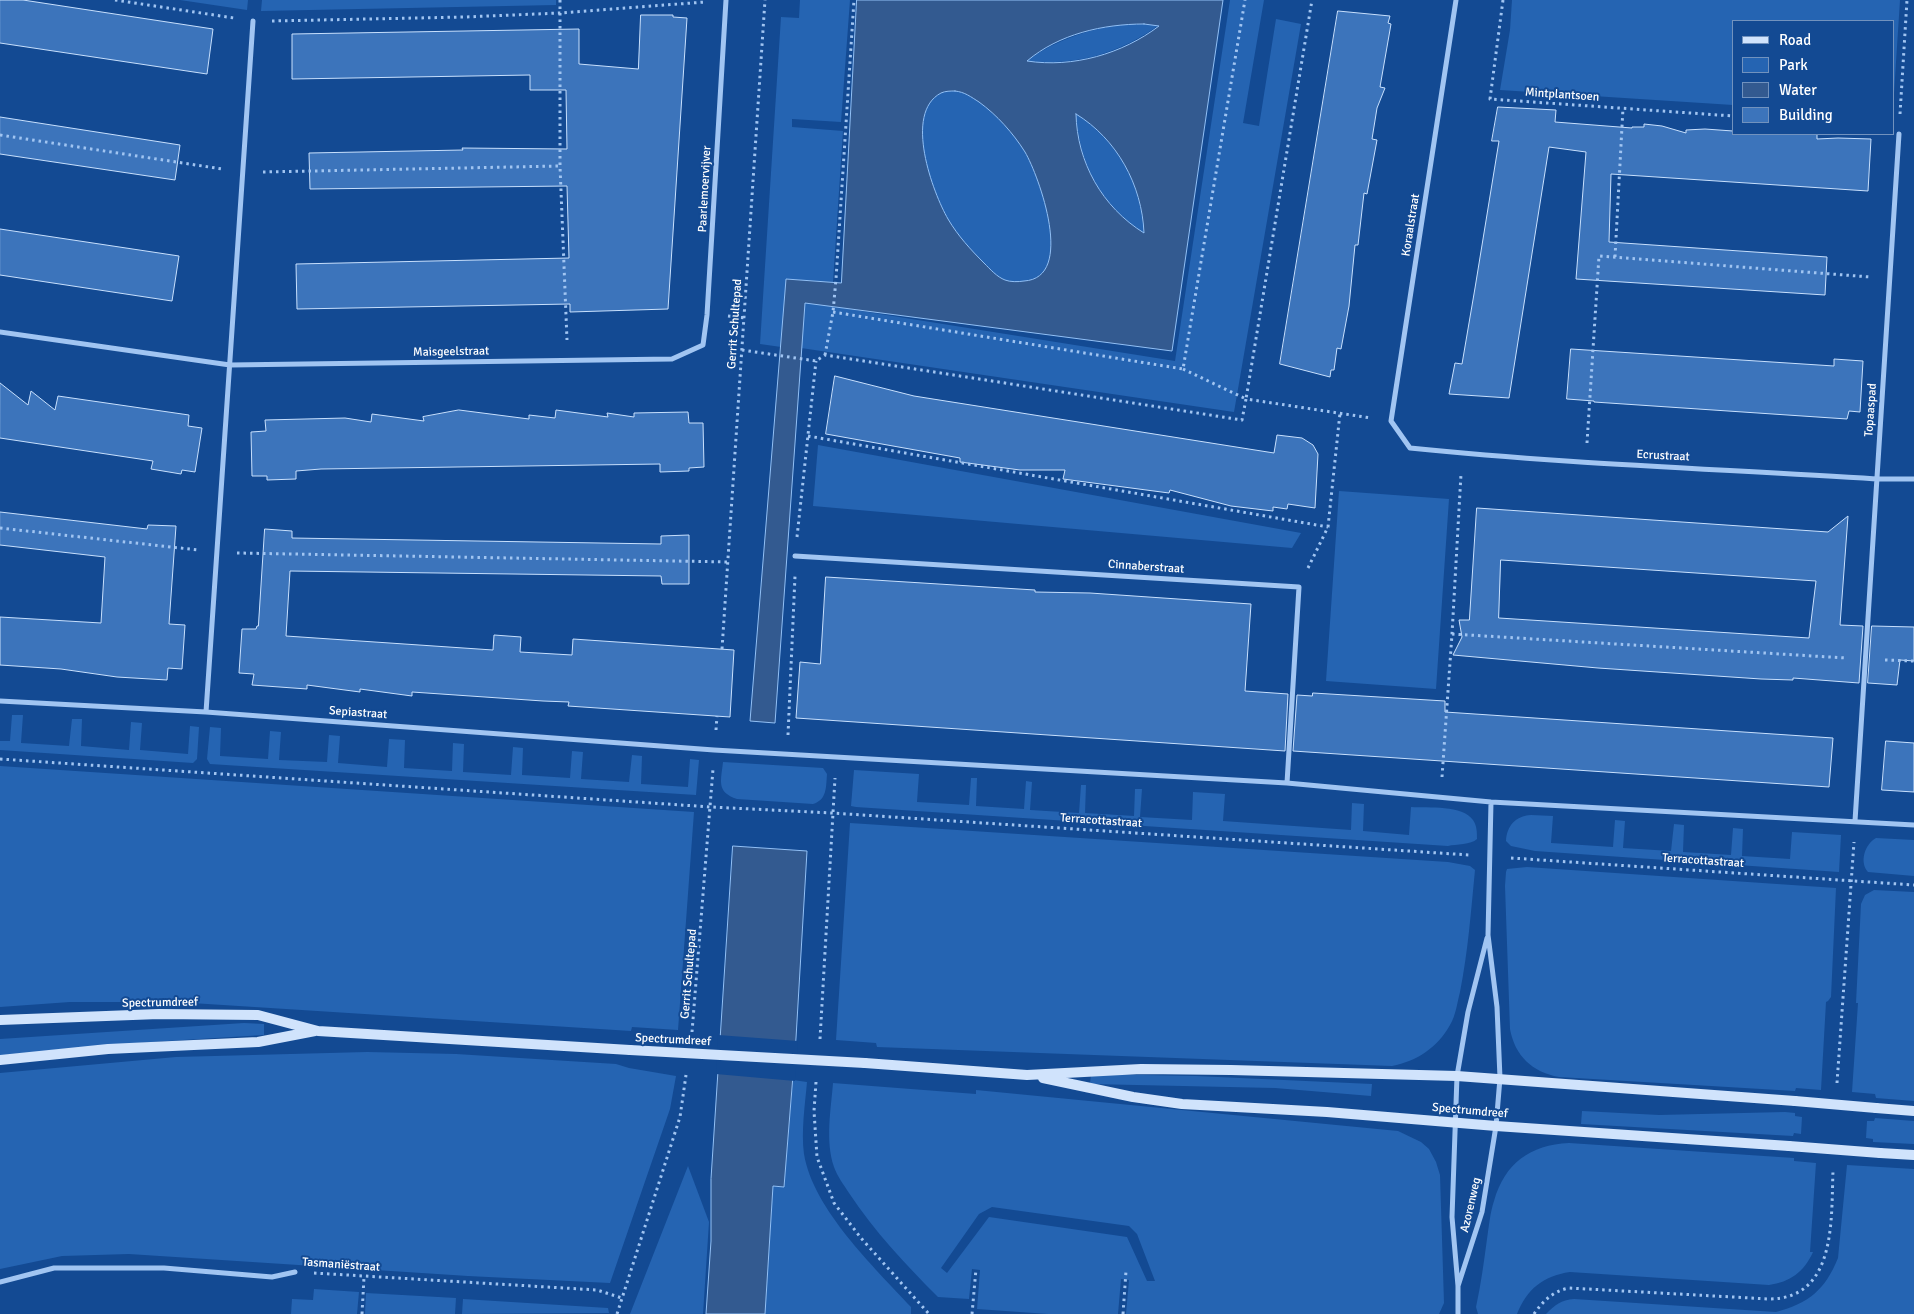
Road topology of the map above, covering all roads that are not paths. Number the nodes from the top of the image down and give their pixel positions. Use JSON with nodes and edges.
{"nodes":[{"id":1,"x":726,"y":0,"type":"edge"},
{"id":2,"x":1456,"y":0,"type":"edge"},
{"id":3,"x":253,"y":21,"type":"road end"},
{"id":4,"x":1899,"y":134,"type":"road end"},
{"id":5,"x":0,"y":332,"type":"edge"},
{"id":6,"x":672,"y":359,"type":"joint"},
{"id":7,"x":230,"y":365,"type":"junction"},
{"id":8,"x":1410,"y":448,"type":"joint"},
{"id":9,"x":1876,"y":479,"type":"junction"},
{"id":10,"x":1914,"y":479,"type":"edge"},
{"id":11,"x":796,"y":556,"type":"dead end"},
{"id":12,"x":0,"y":701,"type":"edge"},
{"id":13,"x":206,"y":712,"type":"junction"},
{"id":14,"x":1287,"y":782,"type":"junction"},
{"id":15,"x":1491,"y":802,"type":"junction"},
{"id":16,"x":1855,"y":821,"type":"junction"},
{"id":17,"x":1914,"y":825,"type":"edge"},
{"id":18,"x":1488,"y":935,"type":"junction"},
{"id":19,"x":0,"y":1020,"type":"edge"},
{"id":20,"x":318,"y":1031,"type":"junction"},
{"id":21,"x":0,"y":1060,"type":"edge"},
{"id":22,"x":1027,"y":1074,"type":"junction"},
{"id":23,"x":1457,"y":1076,"type":"junction"},
{"id":24,"x":1500,"y":1078,"type":"junction"},
{"id":25,"x":1914,"y":1110,"type":"edge"},
{"id":26,"x":1454,"y":1122,"type":"junction"},
{"id":27,"x":1496,"y":1126,"type":"junction"},
{"id":28,"x":1914,"y":1155,"type":"edge"},
{"id":29,"x":296,"y":1272,"type":"road end"},
{"id":30,"x":0,"y":1282,"type":"edge"},
{"id":31,"x":1458,"y":1286,"type":"junction"},
{"id":32,"x":1458,"y":1314,"type":"edge"}],
"edges":[{"from":1,"to":6,"type":"street","name":"Paarlemoervijver"},
{"from":2,"to":8,"type":"street","name":"Koraalstraat"},
{"from":3,"to":7,"type":"street"},
{"from":4,"to":9,"type":"street","name":"Topaaspad"},
{"from":5,"to":7,"type":"street","name":"Maisgeelstraat"},
{"from":6,"to":7,"type":"street","name":"Maisgeelstraat"},
{"from":7,"to":13,"type":"street"},
{"from":8,"to":9,"type":"street","name":"Ecrustraat"},
{"from":9,"to":10,"type":"street","name":"Ecrustraat"},
{"from":9,"to":16,"type":"street","name":"Topaaspad"},
{"from":11,"to":14,"type":"street","name":"Cinnaberstraat"},
{"from":12,"to":13,"type":"street","name":"Sepiastraat"},
{"from":13,"to":14,"type":"street","name":"Sepiastraat"},
{"from":14,"to":15,"type":"street"},
{"from":15,"to":16,"type":"street"},
{"from":15,"to":18,"type":"street"},
{"from":16,"to":17,"type":"street"},
{"from":18,"to":23,"type":"street"},
{"from":18,"to":24,"type":"street"},
{"from":19,"to":20,"type":"main road","name":"Spectrumdreef"},
{"from":20,"to":21,"type":"main road","name":"Spectrumdreef"},
{"from":20,"to":22,"type":"main road","name":"Spectrumdreef","bridge":true},
{"from":22,"to":23,"type":"main road","name":"Spectrumdreef"},
{"from":22,"to":26,"type":"main road","name":"Spectrumdreef"},
{"from":23,"to":24,"type":"main road","name":"Spectrumdreef"},
{"from":23,"to":26,"type":"street","name":"Azorenweg"},
{"from":24,"to":25,"type":"main road","name":"Spectrumdreef","bridge":true},
{"from":24,"to":27,"type":"street","name":"Azorenweg"},
{"from":26,"to":27,"type":"main road","name":"Spectrumdreef"},
{"from":26,"to":31,"type":"street","name":"Azorenweg"},
{"from":27,"to":28,"type":"main road","name":"Spectrumdreef","bridge":true},
{"from":27,"to":31,"type":"street","name":"Azorenweg"},
{"from":29,"to":30,"type":"street","name":"Tasmaniëstraat"},
{"from":31,"to":32,"type":"street","name":"Azorenweg"}]}
